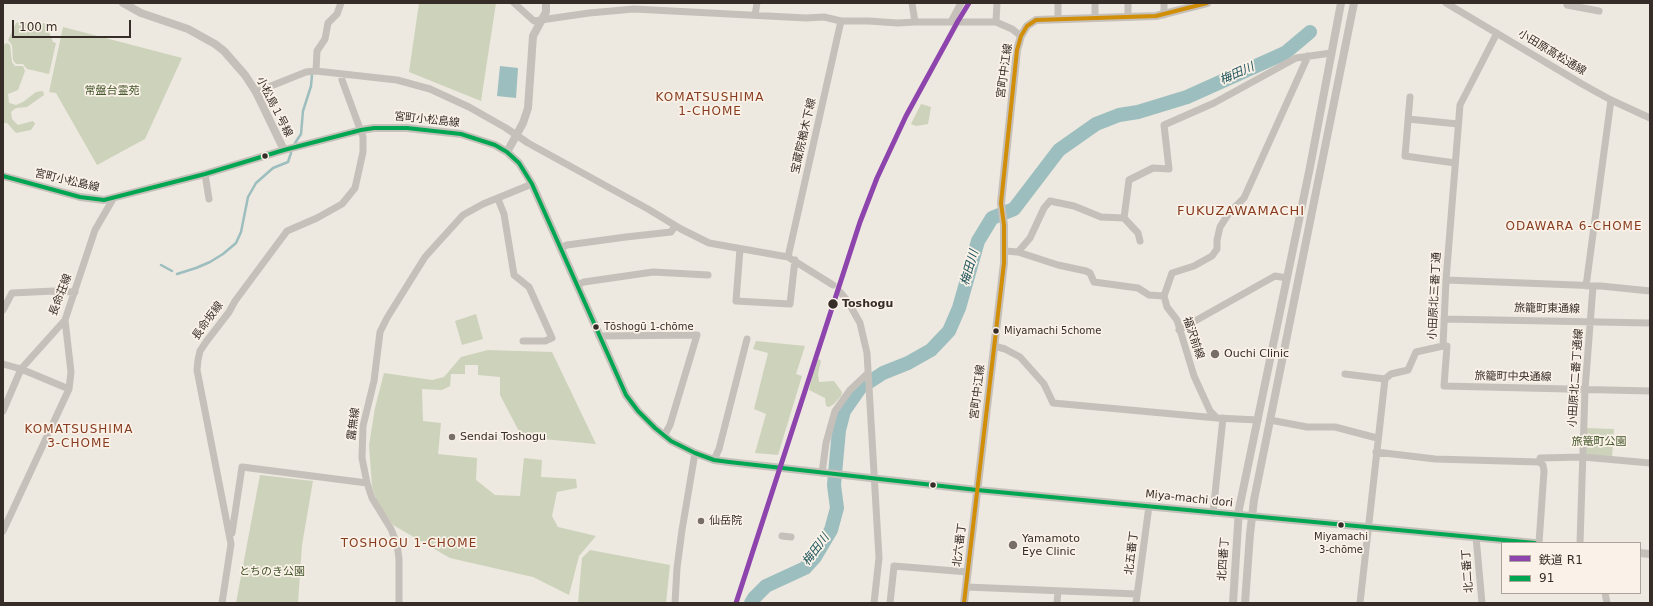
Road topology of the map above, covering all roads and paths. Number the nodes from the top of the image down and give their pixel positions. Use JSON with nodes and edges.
{"nodes":[{"id":1,"x":123,"y":3,"type":"edge"},
{"id":2,"x":341,"y":3,"type":"edge"},
{"id":3,"x":514,"y":3,"type":"edge"},
{"id":4,"x":546,"y":3,"type":"edge"},
{"id":5,"x":757,"y":3,"type":"edge"},
{"id":6,"x":912,"y":3,"type":"edge"},
{"id":7,"x":962,"y":3,"type":"edge"},
{"id":8,"x":997,"y":3,"type":"edge"},
{"id":9,"x":1058,"y":3,"type":"edge"},
{"id":10,"x":1095,"y":3,"type":"edge"},
{"id":11,"x":1128,"y":3,"type":"edge"},
{"id":12,"x":1164,"y":3,"type":"edge"},
{"id":13,"x":1205,"y":3,"type":"edge"},
{"id":14,"x":1341,"y":3,"type":"edge"},
{"id":15,"x":1354,"y":3,"type":"edge"},
{"id":16,"x":1446,"y":3,"type":"edge"},
{"id":17,"x":1568,"y":3,"type":"edge"},
{"id":18,"x":1599,"y":11,"type":"dead end"},
{"id":19,"x":755,"y":15,"type":"junction"},
{"id":20,"x":1164,"y":15,"type":"junction"},
{"id":21,"x":1128,"y":17,"type":"junction"},
{"id":22,"x":1095,"y":18,"type":"junction"},
{"id":23,"x":1058,"y":19,"type":"junction"},
{"id":24,"x":541,"y":21,"type":"junction"},
{"id":25,"x":841,"y":21,"type":"junction"},
{"id":26,"x":915,"y":22,"type":"junction"},
{"id":27,"x":951,"y":22,"type":"junction"},
{"id":28,"x":996,"y":22,"type":"junction"},
{"id":29,"x":1497,"y":33,"type":"junction"},
{"id":30,"x":1021,"y":36,"type":"junction"},
{"id":31,"x":1331,"y":53,"type":"junction"},
{"id":32,"x":1308,"y":56,"type":"junction"},
{"id":33,"x":316,"y":71,"type":"junction"},
{"id":34,"x":342,"y":74,"type":"junction"},
{"id":35,"x":256,"y":92,"type":"junction"},
{"id":36,"x":1410,"y":97,"type":"dead end"},
{"id":37,"x":1611,"y":100,"type":"junction"},
{"id":38,"x":1650,"y":118,"type":"edge"},
{"id":39,"x":1408,"y":119,"type":"junction"},
{"id":40,"x":1458,"y":124,"type":"junction"},
{"id":41,"x":361,"y":130,"type":"junction"},
{"id":42,"x":517,"y":135,"type":"junction"},
{"id":43,"x":284,"y":150,"type":"junction"},
{"id":44,"x":507,"y":152,"type":"junction"},
{"id":45,"x":1455,"y":163,"type":"junction"},
{"id":46,"x":205,"y":174,"type":"junction"},
{"id":47,"x":3,"y":176,"type":"edge"},
{"id":48,"x":532,"y":184,"type":"junction"},
{"id":49,"x":113,"y":199,"type":"junction"},
{"id":50,"x":209,"y":199,"type":"dead end"},
{"id":51,"x":498,"y":199,"type":"junction"},
{"id":52,"x":1124,"y":218,"type":"junction"},
{"id":53,"x":675,"y":226,"type":"junction"},
{"id":54,"x":1140,"y":241,"type":"dead end"},
{"id":55,"x":561,"y":248,"type":"junction"},
{"id":56,"x":740,"y":249,"type":"junction"},
{"id":57,"x":1005,"y":251,"type":"junction"},
{"id":58,"x":1018,"y":252,"type":"junction"},
{"id":59,"x":788,"y":257,"type":"junction"},
{"id":60,"x":796,"y":260,"type":"junction"},
{"id":61,"x":708,"y":275,"type":"dead end"},
{"id":62,"x":1287,"y":278,"type":"junction"},
{"id":63,"x":1446,"y":280,"type":"junction"},
{"id":64,"x":577,"y":285,"type":"junction"},
{"id":65,"x":834,"y":285,"type":"dead end"},
{"id":66,"x":1590,"y":286,"type":"junction"},
{"id":67,"x":1650,"y":291,"type":"edge"},
{"id":68,"x":75,"y":292,"type":"junction"},
{"id":69,"x":840,"y":292,"type":"dead end"},
{"id":70,"x":1164,"y":296,"type":"junction"},
{"id":71,"x":3,"y":310,"type":"edge"},
{"id":72,"x":1444,"y":319,"type":"junction"},
{"id":73,"x":65,"y":320,"type":"junction"},
{"id":74,"x":1591,"y":321,"type":"junction"},
{"id":75,"x":1650,"y":323,"type":"edge"},
{"id":76,"x":1180,"y":330,"type":"junction"},
{"id":77,"x":599,"y":336,"type":"junction"},
{"id":78,"x":747,"y":339,"type":"dead end"},
{"id":79,"x":523,"y":341,"type":"dead end"},
{"id":80,"x":994,"y":346,"type":"junction"},
{"id":81,"x":1443,"y":346,"type":"junction"},
{"id":82,"x":3,"y":364,"type":"edge"},
{"id":83,"x":21,"y":369,"type":"junction"},
{"id":84,"x":868,"y":374,"type":"junction"},
{"id":85,"x":1345,"y":374,"type":"dead end"},
{"id":86,"x":1385,"y":379,"type":"junction"},
{"id":87,"x":69,"y":389,"type":"junction"},
{"id":88,"x":1585,"y":390,"type":"junction"},
{"id":89,"x":1650,"y":391,"type":"edge"},
{"id":90,"x":3,"y":411,"type":"edge"},
{"id":91,"x":1220,"y":418,"type":"junction"},
{"id":92,"x":1258,"y":420,"type":"junction"},
{"id":93,"x":1270,"y":420,"type":"junction"},
{"id":94,"x":664,"y":436,"type":"junction"},
{"id":95,"x":1377,"y":438,"type":"junction"},
{"id":96,"x":1376,"y":452,"type":"junction"},
{"id":97,"x":695,"y":454,"type":"junction"},
{"id":98,"x":1583,"y":457,"type":"junction"},
{"id":99,"x":714,"y":460,"type":"junction"},
{"id":100,"x":1539,"y":462,"type":"junction"},
{"id":101,"x":1650,"y":463,"type":"edge"},
{"id":102,"x":823,"y":473,"type":"junction"},
{"id":103,"x":841,"y":475,"type":"joint"},
{"id":104,"x":876,"y":478,"type":"junction"},
{"id":105,"x":367,"y":483,"type":"junction"},
{"id":106,"x":977,"y":490,"type":"junction"},
{"id":107,"x":1149,"y":506,"type":"junction"},
{"id":108,"x":1213,"y":513,"type":"junction"},
{"id":109,"x":1238,"y":516,"type":"junction"},
{"id":110,"x":1251,"y":517,"type":"junction"},
{"id":111,"x":1368,"y":528,"type":"junction"},
{"id":112,"x":3,"y":531,"type":"edge"},
{"id":113,"x":782,"y":536,"type":"dead end"},
{"id":114,"x":791,"y":536,"type":"dead end"},
{"id":115,"x":1476,"y":537,"type":"junction"},
{"id":116,"x":1525,"y":542,"type":"edge"},
{"id":117,"x":1540,"y":542,"type":"edge"},
{"id":118,"x":1580,"y":542,"type":"edge"},
{"id":119,"x":231,"y":544,"type":"junction"},
{"id":120,"x":968,"y":572,"type":"junction"},
{"id":121,"x":966,"y":587,"type":"junction"},
{"id":122,"x":1058,"y":591,"type":"junction"},
{"id":123,"x":1137,"y":594,"type":"junction"},
{"id":124,"x":222,"y":603,"type":"edge"},
{"id":125,"x":400,"y":603,"type":"edge"},
{"id":126,"x":676,"y":603,"type":"edge"},
{"id":127,"x":874,"y":603,"type":"edge"},
{"id":128,"x":890,"y":603,"type":"edge"},
{"id":129,"x":964,"y":603,"type":"edge"},
{"id":130,"x":1057,"y":603,"type":"edge"},
{"id":131,"x":1136,"y":603,"type":"edge"},
{"id":132,"x":1233,"y":603,"type":"edge"},
{"id":133,"x":1245,"y":603,"type":"edge"},
{"id":134,"x":1360,"y":603,"type":"edge"},
{"id":135,"x":1482,"y":603,"type":"edge"}],
"edges":[{"from":1,"to":35,"type":"street","name":"小松島１号線"},
{"from":2,"to":33,"type":"street"},
{"from":3,"to":24,"type":"street"},
{"from":4,"to":24,"type":"street"},
{"from":5,"to":19,"type":"street"},
{"from":6,"to":26,"type":"street"},
{"from":7,"to":27,"type":"street"},
{"from":8,"to":28,"type":"street"},
{"from":9,"to":23,"type":"street"},
{"from":10,"to":22,"type":"street"},
{"from":11,"to":21,"type":"street"},
{"from":12,"to":20,"type":"street"},
{"from":13,"to":20,"type":"street","name":"宮町中江線"},
{"from":14,"to":31,"type":"street","name":"北四番丁"},
{"from":15,"to":93,"type":"street"},
{"from":16,"to":29,"type":"street","name":"小田原高松通線"},
{"from":17,"to":18,"type":"street"},
{"from":19,"to":24,"type":"street"},
{"from":19,"to":25,"type":"street"},
{"from":20,"to":21,"type":"street","name":"宮町中江線"},
{"from":21,"to":22,"type":"street","name":"宮町中江線"},
{"from":22,"to":23,"type":"street","name":"宮町中江線"},
{"from":23,"to":30,"type":"street","name":"宮町中江線"},
{"from":24,"to":42,"type":"street"},
{"from":25,"to":26,"type":"street"},
{"from":25,"to":59,"type":"street","name":"宝蔵院楢木下線"},
{"from":26,"to":27,"type":"street"},
{"from":27,"to":28,"type":"street"},
{"from":28,"to":30,"type":"street"},
{"from":29,"to":37,"type":"street","name":"小田原高松通線"},
{"from":29,"to":40,"type":"street","name":"小田原北三番丁通"},
{"from":30,"to":57,"type":"street","name":"宮町中江線"},
{"from":31,"to":32,"type":"street"},
{"from":31,"to":62,"type":"street","name":"北四番丁"},
{"from":32,"to":52,"type":"street"},
{"from":32,"to":70,"type":"street"},
{"from":33,"to":34,"type":"street"},
{"from":33,"to":35,"type":"street"},
{"from":34,"to":41,"type":"street","name":"長命坂線"},
{"from":34,"to":42,"type":"street"},
{"from":35,"to":43,"type":"street","name":"小松島１号線"},
{"from":36,"to":39,"type":"street"},
{"from":37,"to":38,"type":"street","name":"小田原高松通線"},
{"from":37,"to":66,"type":"street","name":"小田原北二番丁通線"},
{"from":39,"to":40,"type":"street"},
{"from":39,"to":45,"type":"street"},
{"from":40,"to":45,"type":"street","name":"小田原北三番丁通"},
{"from":41,"to":43,"type":"street","name":"宮町小松島線"},
{"from":41,"to":44,"type":"street","name":"宮町小松島線"},
{"from":41,"to":119,"type":"street","name":"長命坂線"},
{"from":42,"to":44,"type":"street"},
{"from":42,"to":53,"type":"street"},
{"from":43,"to":46,"type":"street","name":"宮町小松島線"},
{"from":44,"to":48,"type":"street","name":"宮町小松島線"},
{"from":45,"to":63,"type":"street","name":"小田原北三番丁通"},
{"from":46,"to":49,"type":"street","name":"宮町小松島線"},
{"from":46,"to":50,"type":"street"},
{"from":47,"to":49,"type":"street","name":"宮町小松島線"},
{"from":48,"to":51,"type":"street","name":"露無線"},
{"from":48,"to":55,"type":"street","name":"宮町小松島線"},
{"from":49,"to":68,"type":"street","name":"長命荘線"},
{"from":51,"to":79,"type":"street"},
{"from":51,"to":105,"type":"street","name":"露無線"},
{"from":52,"to":54,"type":"street"},
{"from":52,"to":58,"type":"street"},
{"from":53,"to":55,"type":"street"},
{"from":53,"to":56,"type":"street"},
{"from":55,"to":64,"type":"street","name":"宮町小松島線"},
{"from":56,"to":59,"type":"street"},
{"from":56,"to":60,"type":"street"},
{"from":57,"to":58,"type":"street"},
{"from":57,"to":80,"type":"street","name":"宮町中江線"},
{"from":58,"to":70,"type":"street"},
{"from":59,"to":60,"type":"street"},
{"from":60,"to":65,"type":"street"},
{"from":61,"to":64,"type":"street"},
{"from":62,"to":76,"type":"street"},
{"from":62,"to":92,"type":"street","name":"北四番丁"},
{"from":63,"to":66,"type":"street"},
{"from":63,"to":72,"type":"street","name":"小田原北三番丁通"},
{"from":64,"to":77,"type":"street","name":"宮町小松島線"},
{"from":66,"to":67,"type":"street"},
{"from":66,"to":74,"type":"street","name":"小田原北二番丁通線"},
{"from":68,"to":71,"type":"street"},
{"from":68,"to":73,"type":"street","name":"長命荘線"},
{"from":69,"to":84,"type":"street"},
{"from":70,"to":76,"type":"street","name":"福沢前線"},
{"from":72,"to":74,"type":"street","name":"旅籠町東通線"},
{"from":72,"to":81,"type":"street","name":"小田原北三番丁通"},
{"from":73,"to":83,"type":"street","name":"長命荘線"},
{"from":73,"to":87,"type":"street"},
{"from":74,"to":75,"type":"street","name":"旅籠町東通線"},
{"from":74,"to":88,"type":"street","name":"小田原北二番丁通線"},
{"from":76,"to":91,"type":"street","name":"福沢前線"},
{"from":77,"to":94,"type":"street","name":"宮町小松島線"},
{"from":77,"to":94,"type":"street"},
{"from":78,"to":99,"type":"street"},
{"from":80,"to":91,"type":"street"},
{"from":80,"to":106,"type":"street","name":"宮町中江線"},
{"from":81,"to":86,"type":"street","name":"小田原北三番丁通"},
{"from":81,"to":88,"type":"street","name":"旅籠町中央通線"},
{"from":82,"to":83,"type":"street"},
{"from":83,"to":87,"type":"street"},
{"from":83,"to":90,"type":"street","name":"長命荘線"},
{"from":84,"to":102,"type":"street"},
{"from":84,"to":104,"type":"street"},
{"from":85,"to":86,"type":"street"},
{"from":86,"to":95,"type":"street"},
{"from":87,"to":112,"type":"street"},
{"from":88,"to":89,"type":"street","name":"旅籠町中央通線"},
{"from":88,"to":98,"type":"street","name":"小田原北二番丁通線"},
{"from":91,"to":92,"type":"street"},
{"from":91,"to":108,"type":"street"},
{"from":92,"to":109,"type":"street","name":"北四番丁"},
{"from":93,"to":95,"type":"street"},
{"from":93,"to":110,"type":"street"},
{"from":94,"to":97,"type":"street","name":"宮町小松島線"},
{"from":95,"to":96,"type":"street"},
{"from":96,"to":100,"type":"street"},
{"from":96,"to":111,"type":"street"},
{"from":97,"to":99,"type":"street","name":"宮町小松島線"},
{"from":97,"to":126,"type":"street"},
{"from":98,"to":100,"type":"street"},
{"from":98,"to":101,"type":"street"},
{"from":98,"to":118,"type":"street","name":"小田原北二番丁通線"},
{"from":99,"to":102,"type":"street","name":"宮町小松島線"},
{"from":100,"to":117,"type":"street"},
{"from":102,"to":103,"type":"street","name":"宮町小松島線"},
{"from":103,"to":104,"type":"street","name":"Miya-machi dori"},
{"from":104,"to":106,"type":"street","name":"Miya-machi dori"},
{"from":104,"to":127,"type":"street"},
{"from":105,"to":119,"type":"street"},
{"from":105,"to":125,"type":"street","name":"露無線"},
{"from":106,"to":107,"type":"street","name":"Miya-machi dori"},
{"from":106,"to":120,"type":"street","name":"北六番丁"},
{"from":107,"to":108,"type":"street","name":"Miya-machi dori"},
{"from":107,"to":123,"type":"street","name":"北五番丁"},
{"from":108,"to":109,"type":"street","name":"Miya-machi dori"},
{"from":109,"to":110,"type":"street","name":"Miya-machi dori"},
{"from":109,"to":132,"type":"street","name":"北四番丁"},
{"from":110,"to":111,"type":"street","name":"Miya-machi dori"},
{"from":110,"to":133,"type":"street"},
{"from":111,"to":115,"type":"street","name":"Miya-machi dori"},
{"from":111,"to":134,"type":"street"},
{"from":113,"to":114,"type":"street"},
{"from":115,"to":116,"type":"street","name":"Miya-machi dori"},
{"from":115,"to":135,"type":"street","name":"北二番丁"},
{"from":119,"to":124,"type":"street","name":"長命坂線"},
{"from":120,"to":121,"type":"street","name":"北六番丁"},
{"from":120,"to":128,"type":"street"},
{"from":121,"to":122,"type":"street"},
{"from":121,"to":129,"type":"street","name":"北六番丁"},
{"from":122,"to":123,"type":"street"},
{"from":122,"to":130,"type":"street"},
{"from":123,"to":131,"type":"street","name":"北五番丁"}]}
